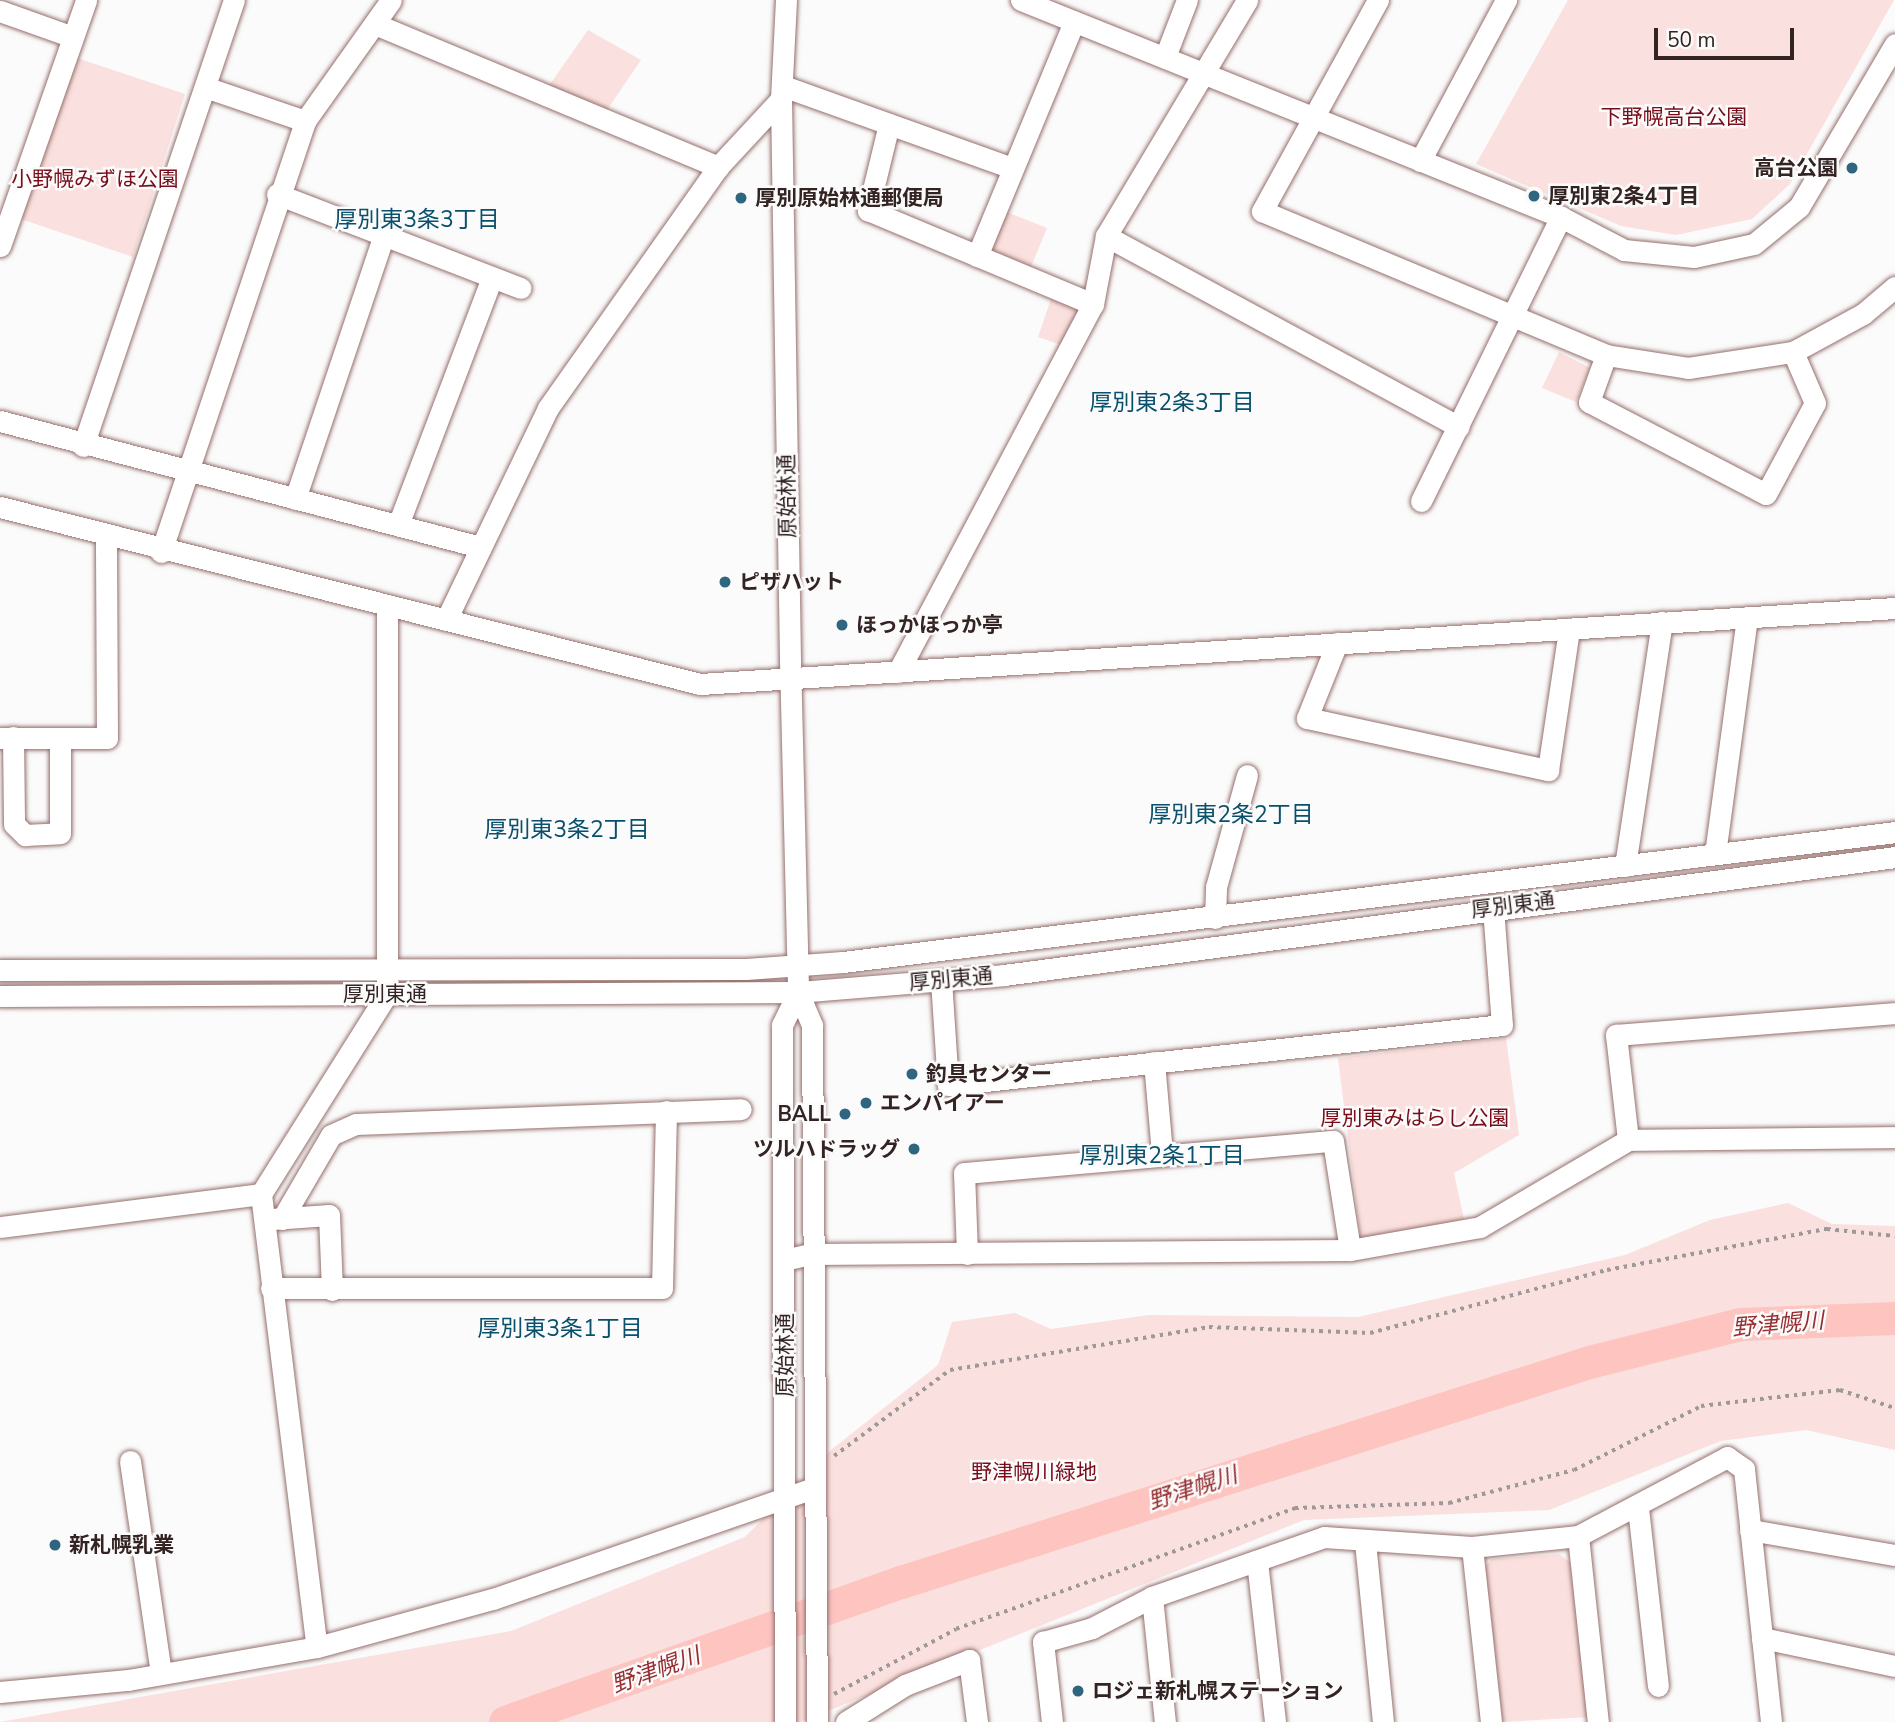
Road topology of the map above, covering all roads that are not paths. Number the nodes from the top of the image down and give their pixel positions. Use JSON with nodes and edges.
{"nodes":[{"id":1,"x":86,"y":0,"type":"edge"},
{"id":2,"x":234,"y":0,"type":"edge"},
{"id":3,"x":391,"y":0,"type":"edge"},
{"id":4,"x":786,"y":0,"type":"edge"},
{"id":5,"x":1021,"y":0,"type":"edge"},
{"id":6,"x":1186,"y":0,"type":"edge"},
{"id":7,"x":1247,"y":0,"type":"edge"},
{"id":8,"x":1378,"y":0,"type":"edge"},
{"id":9,"x":1506,"y":0,"type":"edge"},
{"id":10,"x":0,"y":11,"type":"edge"},
{"id":11,"x":1074,"y":22,"type":"junction"},
{"id":12,"x":375,"y":24,"type":"junction"},
{"id":13,"x":74,"y":37,"type":"junction"},
{"id":14,"x":1895,"y":44,"type":"edge"},
{"id":15,"x":1165,"y":57,"type":"junction"},
{"id":16,"x":1206,"y":71,"type":"junction"},
{"id":17,"x":205,"y":87,"type":"junction"},
{"id":18,"x":782,"y":92,"type":"junction"},
{"id":19,"x":1313,"y":120,"type":"junction"},
{"id":20,"x":305,"y":121,"type":"junction"},
{"id":21,"x":889,"y":124,"type":"junction"},
{"id":22,"x":1420,"y":161,"type":"junction"},
{"id":23,"x":718,"y":167,"type":"junction"},
{"id":24,"x":1012,"y":168,"type":"junction"},
{"id":25,"x":277,"y":194,"type":"junction"},
{"id":26,"x":1561,"y":217,"type":"junction"},
{"id":27,"x":384,"y":235,"type":"junction"},
{"id":28,"x":1106,"y":236,"type":"junction"},
{"id":29,"x":0,"y":246,"type":"edge"},
{"id":30,"x":977,"y":256,"type":"junction"},
{"id":31,"x":492,"y":277,"type":"junction"},
{"id":32,"x":1895,"y":287,"type":"edge"},
{"id":33,"x":521,"y":288,"type":"dead end"},
{"id":34,"x":1093,"y":304,"type":"junction"},
{"id":35,"x":1512,"y":316,"type":"junction"},
{"id":36,"x":1793,"y":352,"type":"junction"},
{"id":37,"x":1606,"y":355,"type":"junction"},
{"id":38,"x":0,"y":421,"type":"edge"},
{"id":39,"x":1459,"y":427,"type":"junction"},
{"id":40,"x":83,"y":446,"type":"junction"},
{"id":41,"x":182,"y":473,"type":"junction"},
{"id":42,"x":295,"y":499,"type":"junction"},
{"id":43,"x":1421,"y":501,"type":"dead end"},
{"id":44,"x":0,"y":507,"type":"edge"},
{"id":45,"x":398,"y":525,"type":"junction"},
{"id":46,"x":106,"y":537,"type":"junction"},
{"id":47,"x":481,"y":547,"type":"junction"},
{"id":48,"x":161,"y":552,"type":"junction"},
{"id":49,"x":387,"y":605,"type":"junction"},
{"id":50,"x":1895,"y":608,"type":"edge"},
{"id":51,"x":1747,"y":617,"type":"junction"},
{"id":52,"x":446,"y":620,"type":"junction"},
{"id":53,"x":1662,"y":622,"type":"junction"},
{"id":54,"x":1569,"y":629,"type":"junction"},
{"id":55,"x":1337,"y":643,"type":"junction"},
{"id":56,"x":898,"y":672,"type":"junction"},
{"id":57,"x":790,"y":680,"type":"junction"},
{"id":58,"x":7,"y":738,"type":"edge"},
{"id":59,"x":60,"y":738,"type":"junction"},
{"id":60,"x":1247,"y":775,"type":"dead end"},
{"id":61,"x":1895,"y":832,"type":"edge"},
{"id":62,"x":1715,"y":854,"type":"junction"},
{"id":63,"x":1895,"y":857,"type":"edge"},
{"id":64,"x":1625,"y":866,"type":"junction"},
{"id":65,"x":1493,"y":907,"type":"junction"},
{"id":66,"x":1215,"y":918,"type":"junction"},
{"id":67,"x":797,"y":964,"type":"junction"},
{"id":68,"x":390,"y":965,"type":"junction"},
{"id":69,"x":0,"y":970,"type":"edge"},
{"id":70,"x":941,"y":980,"type":"junction"},
{"id":71,"x":798,"y":992,"type":"junction"},
{"id":72,"x":387,"y":994,"type":"junction"},
{"id":73,"x":0,"y":996,"type":"edge"},
{"id":74,"x":1895,"y":1013,"type":"edge"},
{"id":75,"x":1154,"y":1062,"type":"junction"},
{"id":76,"x":741,"y":1109,"type":"dead end"},
{"id":77,"x":666,"y":1111,"type":"junction"},
{"id":78,"x":1895,"y":1137,"type":"edge"},
{"id":79,"x":1628,"y":1140,"type":"junction"},
{"id":80,"x":1162,"y":1154,"type":"junction"},
{"id":81,"x":261,"y":1194,"type":"junction"},
{"id":82,"x":273,"y":1219,"type":"junction"},
{"id":83,"x":0,"y":1227,"type":"edge"},
{"id":84,"x":1350,"y":1250,"type":"junction"},
{"id":85,"x":811,"y":1254,"type":"junction"},
{"id":86,"x":967,"y":1254,"type":"junction"},
{"id":87,"x":784,"y":1260,"type":"junction"},
{"id":88,"x":271,"y":1288,"type":"junction"},
{"id":89,"x":332,"y":1290,"type":"junction"},
{"id":90,"x":130,"y":1461,"type":"dead end"},
{"id":91,"x":813,"y":1488,"type":"junction"},
{"id":92,"x":786,"y":1494,"type":"junction"},
{"id":93,"x":1638,"y":1508,"type":"junction"},
{"id":94,"x":1751,"y":1530,"type":"junction"},
{"id":95,"x":1578,"y":1536,"type":"junction"},
{"id":96,"x":1365,"y":1542,"type":"junction"},
{"id":97,"x":1472,"y":1547,"type":"junction"},
{"id":98,"x":1895,"y":1555,"type":"edge"},
{"id":99,"x":1257,"y":1560,"type":"junction"},
{"id":100,"x":1152,"y":1597,"type":"junction"},
{"id":101,"x":1762,"y":1638,"type":"junction"},
{"id":102,"x":317,"y":1647,"type":"junction"},
{"id":103,"x":1895,"y":1666,"type":"edge"},
{"id":104,"x":161,"y":1674,"type":"junction"},
{"id":105,"x":1658,"y":1686,"type":"dead end"},
{"id":106,"x":0,"y":1692,"type":"edge"},
{"id":107,"x":785,"y":1722,"type":"edge"},
{"id":108,"x":817,"y":1722,"type":"edge"},
{"id":109,"x":846,"y":1722,"type":"edge"},
{"id":110,"x":977,"y":1722,"type":"edge"},
{"id":111,"x":1052,"y":1722,"type":"edge"},
{"id":112,"x":1165,"y":1722,"type":"edge"},
{"id":113,"x":1275,"y":1722,"type":"edge"},
{"id":114,"x":1382,"y":1722,"type":"edge"},
{"id":115,"x":1491,"y":1722,"type":"edge"},
{"id":116,"x":1598,"y":1722,"type":"edge"},
{"id":117,"x":1771,"y":1722,"type":"edge"}],
"edges":[{"from":1,"to":13,"type":"street"},
{"from":2,"to":17,"type":"street"},
{"from":3,"to":12,"type":"street"},
{"from":4,"to":18,"type":"street","name":"原始林通"},
{"from":5,"to":11,"type":"street"},
{"from":6,"to":15,"type":"street"},
{"from":7,"to":16,"type":"street"},
{"from":8,"to":19,"type":"street"},
{"from":9,"to":22,"type":"street"},
{"from":10,"to":13,"type":"street"},
{"from":11,"to":15,"type":"street"},
{"from":11,"to":24,"type":"street"},
{"from":12,"to":20,"type":"street"},
{"from":12,"to":23,"type":"street"},
{"from":13,"to":29,"type":"street"},
{"from":14,"to":26,"type":"street"},
{"from":15,"to":16,"type":"street"},
{"from":16,"to":19,"type":"street"},
{"from":16,"to":28,"type":"street"},
{"from":17,"to":20,"type":"street"},
{"from":17,"to":40,"type":"street"},
{"from":18,"to":21,"type":"street"},
{"from":18,"to":23,"type":"street"},
{"from":18,"to":57,"type":"street","name":"原始林通"},
{"from":19,"to":22,"type":"street"},
{"from":19,"to":35,"type":"street"},
{"from":20,"to":25,"type":"street"},
{"from":21,"to":24,"type":"street"},
{"from":21,"to":30,"type":"street"},
{"from":22,"to":26,"type":"street"},
{"from":23,"to":47,"type":"street"},
{"from":24,"to":30,"type":"street"},
{"from":25,"to":27,"type":"street"},
{"from":25,"to":41,"type":"street"},
{"from":26,"to":35,"type":"street"},
{"from":27,"to":31,"type":"street"},
{"from":27,"to":42,"type":"street"},
{"from":28,"to":34,"type":"street"},
{"from":28,"to":39,"type":"street"},
{"from":30,"to":34,"type":"street"},
{"from":31,"to":33,"type":"street"},
{"from":31,"to":45,"type":"street"},
{"from":32,"to":36,"type":"street"},
{"from":34,"to":56,"type":"street"},
{"from":35,"to":37,"type":"street"},
{"from":35,"to":39,"type":"street"},
{"from":36,"to":37,"type":"street"},
{"from":36,"to":37,"type":"street"},
{"from":38,"to":40,"type":"street"},
{"from":39,"to":43,"type":"street"},
{"from":40,"to":41,"type":"street"},
{"from":41,"to":42,"type":"street"},
{"from":41,"to":48,"type":"street"},
{"from":42,"to":45,"type":"street"},
{"from":44,"to":46,"type":"street"},
{"from":45,"to":47,"type":"street"},
{"from":46,"to":48,"type":"street"},
{"from":46,"to":59,"type":"street"},
{"from":47,"to":52,"type":"street"},
{"from":48,"to":49,"type":"street"},
{"from":49,"to":52,"type":"street"},
{"from":49,"to":68,"type":"street"},
{"from":50,"to":51,"type":"street"},
{"from":51,"to":53,"type":"street"},
{"from":51,"to":62,"type":"street"},
{"from":52,"to":57,"type":"street"},
{"from":53,"to":54,"type":"street"},
{"from":53,"to":64,"type":"street"},
{"from":54,"to":55,"type":"street"},
{"from":54,"to":55,"type":"street"},
{"from":55,"to":56,"type":"street"},
{"from":56,"to":57,"type":"street"},
{"from":57,"to":67,"type":"street","name":"原始林通"},
{"from":58,"to":59,"type":"street"},
{"from":58,"to":59,"type":"street"},
{"from":60,"to":66,"type":"street"},
{"from":61,"to":62,"type":"street","name":"厚別東通"},
{"from":62,"to":64,"type":"street","name":"厚別東通"},
{"from":63,"to":65,"type":"street","name":"厚別東通"},
{"from":64,"to":66,"type":"street","name":"厚別東通"},
{"from":65,"to":70,"type":"street","name":"厚別東通"},
{"from":65,"to":75,"type":"street"},
{"from":66,"to":67,"type":"street","name":"厚別東通"},
{"from":67,"to":68,"type":"street","name":"厚別東通"},
{"from":67,"to":71,"type":"street","name":"原始林通"},
{"from":68,"to":69,"type":"street","name":"厚別東通"},
{"from":68,"to":72,"type":"street"},
{"from":70,"to":71,"type":"street","name":"厚別東通"},
{"from":70,"to":75,"type":"street"},
{"from":71,"to":72,"type":"street","name":"厚別東通"},
{"from":71,"to":85,"type":"street","name":"原始林通"},
{"from":71,"to":87,"type":"street","name":"原始林通"},
{"from":72,"to":73,"type":"street","name":"厚別東通"},
{"from":72,"to":81,"type":"street"},
{"from":74,"to":79,"type":"street"},
{"from":75,"to":80,"type":"street"},
{"from":76,"to":77,"type":"street"},
{"from":77,"to":82,"type":"street"},
{"from":77,"to":89,"type":"street"},
{"from":78,"to":79,"type":"street"},
{"from":79,"to":84,"type":"street"},
{"from":80,"to":84,"type":"street"},
{"from":80,"to":86,"type":"street"},
{"from":81,"to":82,"type":"street"},
{"from":81,"to":83,"type":"street"},
{"from":82,"to":88,"type":"street"},
{"from":82,"to":89,"type":"street"},
{"from":84,"to":86,"type":"street"},
{"from":85,"to":86,"type":"street"},
{"from":85,"to":87,"type":"street"},
{"from":85,"to":91,"type":"street","name":"原始林通"},
{"from":87,"to":92,"type":"street","name":"原始林通"},
{"from":88,"to":89,"type":"street"},
{"from":88,"to":102,"type":"street"},
{"from":90,"to":104,"type":"street"},
{"from":91,"to":92,"type":"street"},
{"from":91,"to":108,"type":"street","name":"原始林通"},
{"from":92,"to":102,"type":"street"},
{"from":92,"to":107,"type":"street","name":"原始林通"},
{"from":93,"to":94,"type":"street"},
{"from":93,"to":95,"type":"street"},
{"from":93,"to":105,"type":"street"},
{"from":94,"to":98,"type":"street"},
{"from":94,"to":101,"type":"street"},
{"from":95,"to":97,"type":"street"},
{"from":95,"to":116,"type":"street"},
{"from":96,"to":97,"type":"street"},
{"from":96,"to":99,"type":"street"},
{"from":96,"to":114,"type":"street"},
{"from":97,"to":115,"type":"street"},
{"from":99,"to":100,"type":"street"},
{"from":99,"to":113,"type":"street"},
{"from":100,"to":111,"type":"street"},
{"from":100,"to":112,"type":"street"},
{"from":101,"to":103,"type":"street"},
{"from":101,"to":117,"type":"street"},
{"from":102,"to":104,"type":"street"},
{"from":104,"to":106,"type":"street"},
{"from":109,"to":110,"type":"street"}]}
